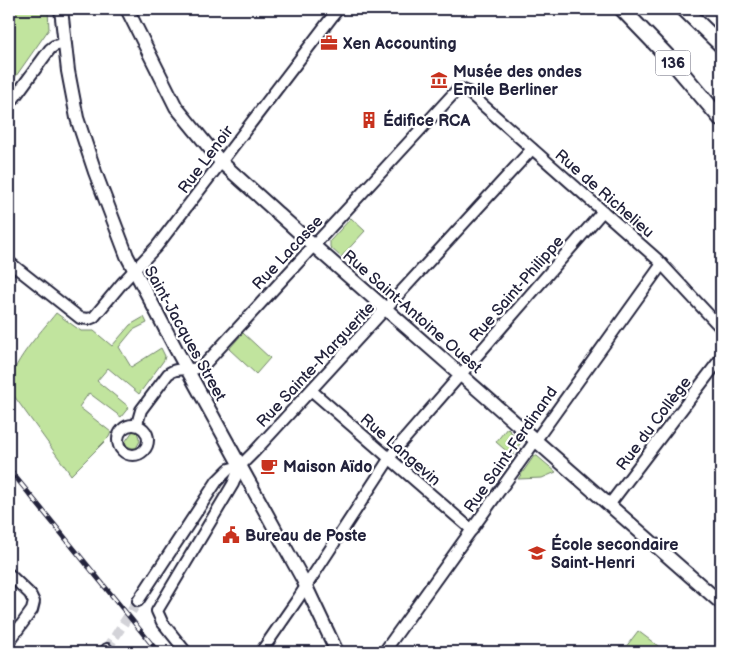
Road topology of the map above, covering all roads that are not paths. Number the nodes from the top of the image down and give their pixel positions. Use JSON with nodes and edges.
{"nodes":[{"id":1,"x":61,"y":9,"type":"edge"},
{"id":2,"x":127,"y":9,"type":"edge"},
{"id":3,"x":338,"y":9,"type":"edge"},
{"id":4,"x":622,"y":9,"type":"edge"},
{"id":5,"x":684,"y":9,"type":"edge"},
{"id":6,"x":695,"y":9,"type":"edge"},
{"id":7,"x":65,"y":43,"type":"junction"},
{"id":8,"x":721,"y":44,"type":"edge"},
{"id":9,"x":461,"y":89,"type":"joint"},
{"id":10,"x":9,"y":105,"type":"edge"},
{"id":11,"x":721,"y":119,"type":"edge"},
{"id":12,"x":532,"y":149,"type":"junction"},
{"id":13,"x":221,"y":162,"type":"junction"},
{"id":14,"x":603,"y":211,"type":"junction"},
{"id":15,"x":314,"y":246,"type":"junction"},
{"id":16,"x":9,"y":262,"type":"edge"},
{"id":17,"x":662,"y":264,"type":"junction"},
{"id":18,"x":134,"y":271,"type":"junction"},
{"id":19,"x":386,"y":309,"type":"junction"},
{"id":20,"x":721,"y":328,"type":"edge"},
{"id":21,"x":721,"y":358,"type":"edge"},
{"id":22,"x":187,"y":369,"type":"junction"},
{"id":23,"x":460,"y":374,"type":"junction"},
{"id":24,"x":312,"y":391,"type":"junction"},
{"id":25,"x":137,"y":424,"type":"dead end"},
{"id":26,"x":535,"y":440,"type":"junction"},
{"id":27,"x":389,"y":458,"type":"junction"},
{"id":28,"x":240,"y":466,"type":"junction"},
{"id":29,"x":609,"y":505,"type":"junction"},
{"id":30,"x":472,"y":530,"type":"junction"},
{"id":31,"x":9,"y":574,"type":"edge"},
{"id":32,"x":307,"y":586,"type":"junction"},
{"id":33,"x":138,"y":601,"type":"tunnel mouth"},
{"id":34,"x":721,"y":602,"type":"edge"},
{"id":35,"x":9,"y":642,"type":"edge"},
{"id":36,"x":186,"y":652,"type":"edge"},
{"id":37,"x":261,"y":652,"type":"edge"},
{"id":38,"x":337,"y":652,"type":"edge"},
{"id":39,"x":384,"y":652,"type":"edge"}],
"edges":[{"from":1,"to":7,"type":"main road","name":"Saint-Jacques Street"},
{"from":2,"to":13,"type":"main road","name":"Rue Saint-Antoine Ouest"},
{"from":3,"to":13,"type":"street","name":"Rue Lenoir"},
{"from":4,"to":11,"type":"highway","number":"136"},
{"from":5,"to":8,"type":"highway"},
{"from":6,"to":8,"type":"highway"},
{"from":7,"to":10,"type":"street"},
{"from":7,"to":18,"type":"main road","name":"Saint-Jacques Street"},
{"from":9,"to":12,"type":"street","name":"Rue de Richelieu"},
{"from":9,"to":15,"type":"street","name":"Rue Lacasse"},
{"from":12,"to":14,"type":"street","name":"Rue de Richelieu"},
{"from":12,"to":19,"type":"street","name":"Rue Sainte-Marguerite"},
{"from":13,"to":15,"type":"main road","name":"Rue Saint-Antoine Ouest"},
{"from":13,"to":18,"type":"street","name":"Rue Lenoir"},
{"from":14,"to":17,"type":"street","name":"Rue de Richelieu"},
{"from":14,"to":23,"type":"street","name":"Rue Saint-Philippe"},
{"from":15,"to":19,"type":"main road","name":"Rue Saint-Antoine Ouest"},
{"from":15,"to":22,"type":"street","name":"Rue Lacasse"},
{"from":16,"to":18,"type":"street","name":"Rue Lenoir"},
{"from":17,"to":20,"type":"street","name":"Rue de Richelieu"},
{"from":17,"to":26,"type":"street","name":"Rue Saint-Ferdinand"},
{"from":18,"to":22,"type":"main road","name":"Saint-Jacques Street"},
{"from":19,"to":23,"type":"main road","name":"Rue Saint-Antoine Ouest"},
{"from":19,"to":24,"type":"street","name":"Rue Sainte-Marguerite"},
{"from":21,"to":29,"type":"street","name":"Rue du Collège"},
{"from":22,"to":25,"type":"street","name":"Rue Lacasse"},
{"from":22,"to":28,"type":"main road","name":"Saint-Jacques Street"},
{"from":23,"to":26,"type":"main road","name":"Rue Saint-Antoine Ouest"},
{"from":23,"to":27,"type":"street","name":"Rue Saint-Philippe"},
{"from":24,"to":27,"type":"street","name":"Rue Langevin"},
{"from":24,"to":28,"type":"street","name":"Rue Sainte-Marguerite"},
{"from":26,"to":29,"type":"main road","name":"Rue Saint-Antoine Ouest"},
{"from":26,"to":30,"type":"street","name":"Rue Saint-Ferdinand"},
{"from":27,"to":30,"type":"street","name":"Rue Langevin"},
{"from":27,"to":32,"type":"street","name":"Rue Saint-Philippe"},
{"from":28,"to":32,"type":"main road","name":"Saint-Jacques Street"},
{"from":28,"to":33,"type":"street","name":"Rue Sainte-Marguerite"},
{"from":28,"to":36,"type":"street","name":"Rue Sainte-Marguerite"},
{"from":29,"to":34,"type":"main road","name":"Rue Saint-Antoine Ouest"},
{"from":30,"to":39,"type":"street","name":"Rue Saint-Ferdinand"},
{"from":31,"to":35,"type":"street"},
{"from":32,"to":37,"type":"street","name":"Rue Saint-Philippe"},
{"from":32,"to":38,"type":"main road","name":"Saint-Jacques Street"}]}
